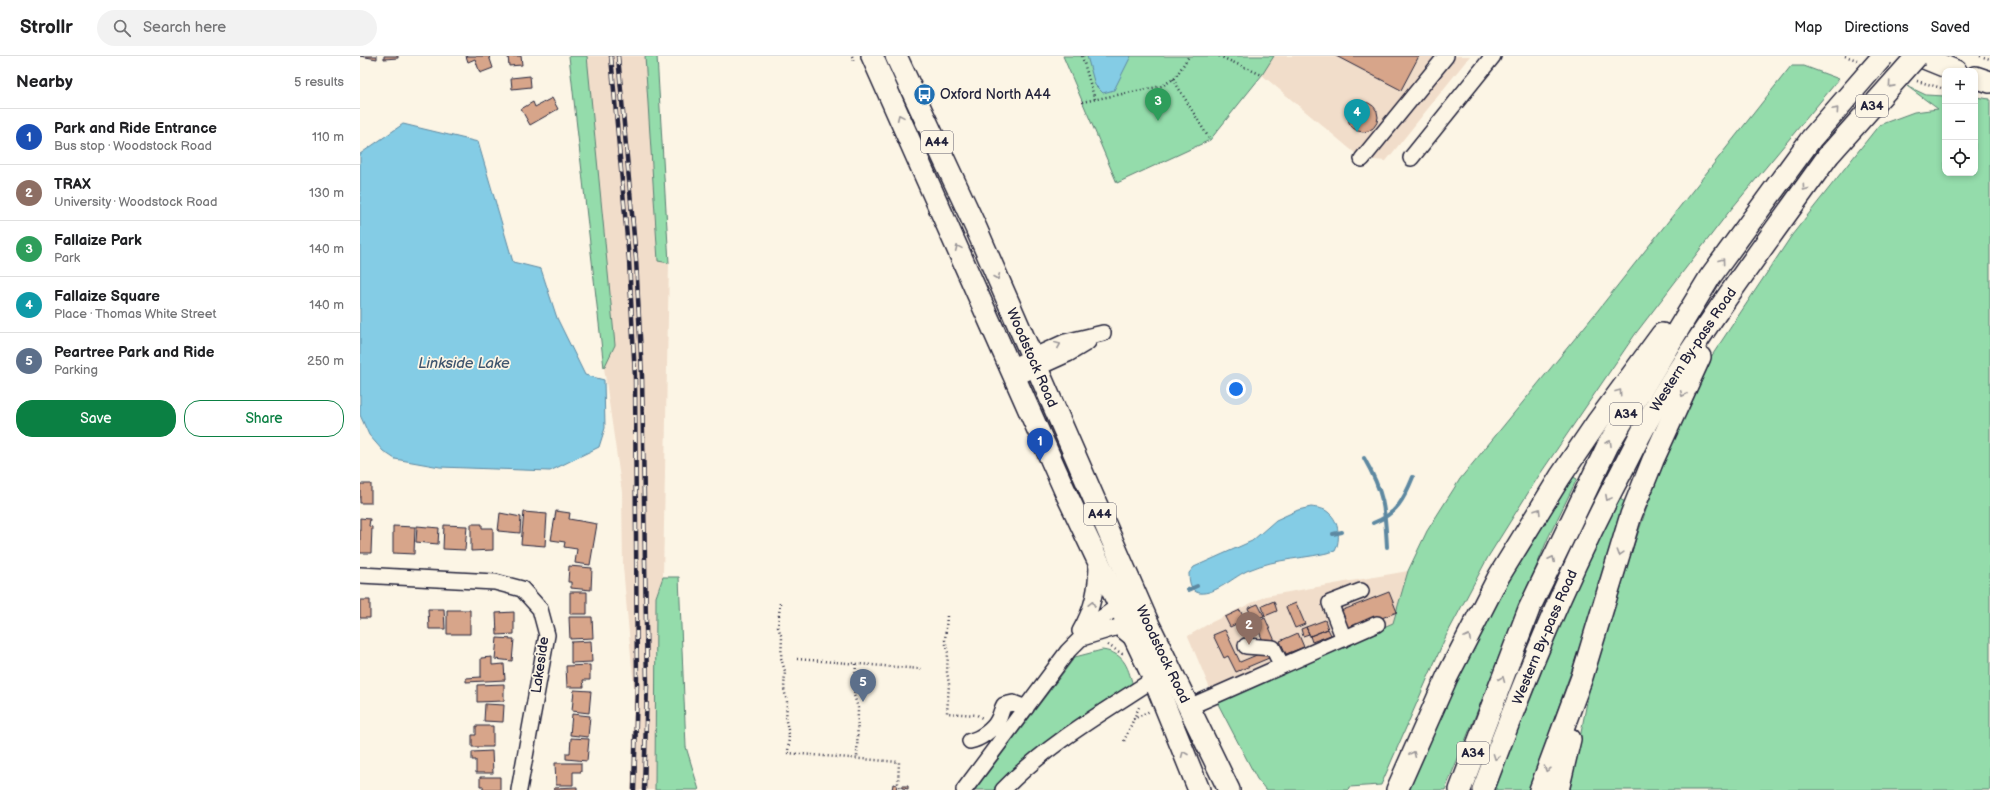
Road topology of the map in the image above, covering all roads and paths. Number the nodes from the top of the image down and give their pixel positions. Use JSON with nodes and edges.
{"nodes":[{"id":1,"x":872,"y":56,"type":"edge"},
{"id":2,"x":896,"y":56,"type":"edge"},
{"id":3,"x":902,"y":56,"type":"edge"},
{"id":4,"x":1082,"y":56,"type":"edge"},
{"id":5,"x":1189,"y":56,"type":"edge"},
{"id":6,"x":1219,"y":56,"type":"edge"},
{"id":7,"x":1446,"y":56,"type":"edge"},
{"id":8,"x":1493,"y":56,"type":"edge"},
{"id":9,"x":1883,"y":56,"type":"edge"},
{"id":10,"x":1918,"y":56,"type":"edge"},
{"id":11,"x":1980,"y":56,"type":"edge"},
{"id":12,"x":1990,"y":59,"type":"edge"},
{"id":13,"x":1948,"y":68,"type":"edge"},
{"id":14,"x":1262,"y":75,"type":"dead end"},
{"id":15,"x":1978,"y":78,"type":"edge"},
{"id":16,"x":1173,"y":80,"type":"junction"},
{"id":17,"x":1990,"y":82,"type":"edge"},
{"id":18,"x":1095,"y":100,"type":"junction"},
{"id":19,"x":1082,"y":102,"type":"dead end"},
{"id":20,"x":1210,"y":140,"type":"dead end"},
{"id":21,"x":1411,"y":158,"type":"dead end"},
{"id":22,"x":1362,"y":159,"type":"dead end"},
{"id":23,"x":976,"y":228,"type":"junction"},
{"id":24,"x":1710,"y":277,"type":"junction"},
{"id":25,"x":973,"y":284,"type":"junction"},
{"id":26,"x":1729,"y":295,"type":"junction"},
{"id":27,"x":1034,"y":363,"type":"junction"},
{"id":28,"x":1012,"y":373,"type":"junction"},
{"id":29,"x":1065,"y":433,"type":"junction"},
{"id":30,"x":1072,"y":507,"type":"junction"},
{"id":31,"x":1097,"y":560,"type":"junction"},
{"id":32,"x":360,"y":575,"type":"edge"},
{"id":33,"x":1361,"y":591,"type":"dead end"},
{"id":34,"x":1136,"y":594,"type":"junction"},
{"id":35,"x":780,"y":603,"type":"dead end"},
{"id":36,"x":1118,"y":605,"type":"junction"},
{"id":37,"x":947,"y":616,"type":"dead end"},
{"id":38,"x":1377,"y":624,"type":"dead end"},
{"id":39,"x":1149,"y":625,"type":"junction"},
{"id":40,"x":1080,"y":638,"type":"junction"},
{"id":41,"x":1344,"y":639,"type":"junction"},
{"id":42,"x":1136,"y":642,"type":"junction"},
{"id":43,"x":1246,"y":646,"type":"dead end"},
{"id":44,"x":1068,"y":651,"type":"junction"},
{"id":45,"x":797,"y":659,"type":"dead end"},
{"id":46,"x":856,"y":664,"type":"junction"},
{"id":47,"x":1282,"y":666,"type":"junction"},
{"id":48,"x":921,"y":669,"type":"dead end"},
{"id":49,"x":1582,"y":677,"type":"junction"},
{"id":50,"x":1154,"y":679,"type":"junction"},
{"id":51,"x":1142,"y":702,"type":"dead end"},
{"id":52,"x":1189,"y":706,"type":"junction"},
{"id":53,"x":1026,"y":708,"type":"junction"},
{"id":54,"x":1145,"y":714,"type":"dead end"},
{"id":55,"x":1132,"y":719,"type":"junction"},
{"id":56,"x":991,"y":722,"type":"junction"},
{"id":57,"x":970,"y":741,"type":"dead end"},
{"id":58,"x":1124,"y":741,"type":"dead end"},
{"id":59,"x":857,"y":759,"type":"junction"},
{"id":60,"x":973,"y":776,"type":"junction"},
{"id":61,"x":519,"y":790,"type":"edge"},
{"id":62,"x":901,"y":790,"type":"edge"},
{"id":63,"x":957,"y":790,"type":"edge"},
{"id":64,"x":964,"y":790,"type":"edge"},
{"id":65,"x":1003,"y":790,"type":"edge"},
{"id":66,"x":1199,"y":790,"type":"edge"},
{"id":67,"x":1229,"y":790,"type":"edge"},
{"id":68,"x":1397,"y":790,"type":"edge"},
{"id":69,"x":1460,"y":790,"type":"edge"},
{"id":70,"x":1483,"y":790,"type":"edge"},
{"id":71,"x":1540,"y":790,"type":"edge"},
{"id":72,"x":1558,"y":790,"type":"edge"}],
"edges":[{"from":25,"to":1,"type":"highway","name":"Woodstock Road","number":"A44","one_way":true},
{"from":2,"to":23,"type":"highway","name":"Woodstock Road","number":"A44"},
{"from":3,"to":23,"type":"street"},
{"from":4,"to":18,"type":"path"},
{"from":5,"to":16,"type":"path"},
{"from":6,"to":14,"type":"path"},
{"from":7,"to":22,"type":"street"},
{"from":8,"to":21,"type":"street"},
{"from":24,"to":9,"type":"highway","name":"Western By-pass Road","number":"A34","one_way":true,"bridge":true},
{"from":10,"to":13,"type":"highway"},
{"from":10,"to":26,"type":"highway","name":"Western By-pass Road","number":"A34","one_way":true,"bridge":true},
{"from":11,"to":12,"type":"path"},
{"from":15,"to":17,"type":"highway"},
{"from":16,"to":18,"type":"path"},
{"from":16,"to":20,"type":"path"},
{"from":18,"to":19,"type":"path"},
{"from":23,"to":27,"type":"highway","name":"Woodstock Road","number":"A44","one_way":true},
{"from":68,"to":24,"type":"highway","one_way":true},
{"from":69,"to":24,"type":"highway","name":"Western By-pass Road","number":"A34","one_way":true},
{"from":25,"to":28,"type":"highway","name":"Woodstock Road","number":"A44"},
{"from":25,"to":30,"type":"street"},
{"from":26,"to":49,"type":"highway","one_way":true},
{"from":26,"to":70,"type":"highway","name":"Western By-pass Road","number":"A34","one_way":true},
{"from":27,"to":28,"type":"street"},
{"from":27,"to":29,"type":"highway","name":"Woodstock Road","number":"A44"},
{"from":28,"to":30,"type":"highway","name":"Woodstock Road","number":"A44"},
{"from":29,"to":34,"type":"highway","name":"Woodstock Road","number":"A44"},
{"from":29,"to":39,"type":"street"},
{"from":30,"to":31,"type":"highway","number":"A44"},
{"from":31,"to":36,"type":"highway","number":"A44"},
{"from":44,"to":31,"type":"street","one_way":true},
{"from":32,"to":61,"type":"street","name":"Lakeside"},
{"from":33,"to":41,"type":"street"},
{"from":34,"to":36,"type":"street"},
{"from":34,"to":39,"type":"highway","name":"Woodstock Road","number":"A44"},
{"from":35,"to":59,"type":"path"},
{"from":36,"to":40,"type":"street"},
{"from":36,"to":42,"type":"highway","name":"Woodstock Road","number":"A44"},
{"from":37,"to":56,"type":"path"},
{"from":38,"to":41,"type":"street"},
{"from":39,"to":52,"type":"highway","name":"Woodstock Road","number":"A44"},
{"from":40,"to":42,"type":"street"},
{"from":40,"to":44,"type":"street"},
{"from":41,"to":47,"type":"street"},
{"from":42,"to":50,"type":"highway","name":"Woodstock Road","number":"A44"},
{"from":43,"to":47,"type":"street"},
{"from":44,"to":53,"type":"street"},
{"from":45,"to":46,"type":"path"},
{"from":46,"to":48,"type":"path"},
{"from":46,"to":59,"type":"path"},
{"from":47,"to":52,"type":"street"},
{"from":49,"to":71,"type":"highway","one_way":true},
{"from":49,"to":72,"type":"highway"},
{"from":50,"to":65,"type":"street"},
{"from":66,"to":50,"type":"highway","name":"Woodstock Road","number":"A44","one_way":true},
{"from":51,"to":55,"type":"path"},
{"from":52,"to":67,"type":"highway","name":"Woodstock Road","number":"A44"},
{"from":53,"to":56,"type":"street"},
{"from":53,"to":60,"type":"street"},
{"from":54,"to":55,"type":"path"},
{"from":55,"to":58,"type":"path"},
{"from":56,"to":57,"type":"street"},
{"from":59,"to":62,"type":"path"},
{"from":60,"to":63,"type":"street"},
{"from":60,"to":64,"type":"street"}]}
